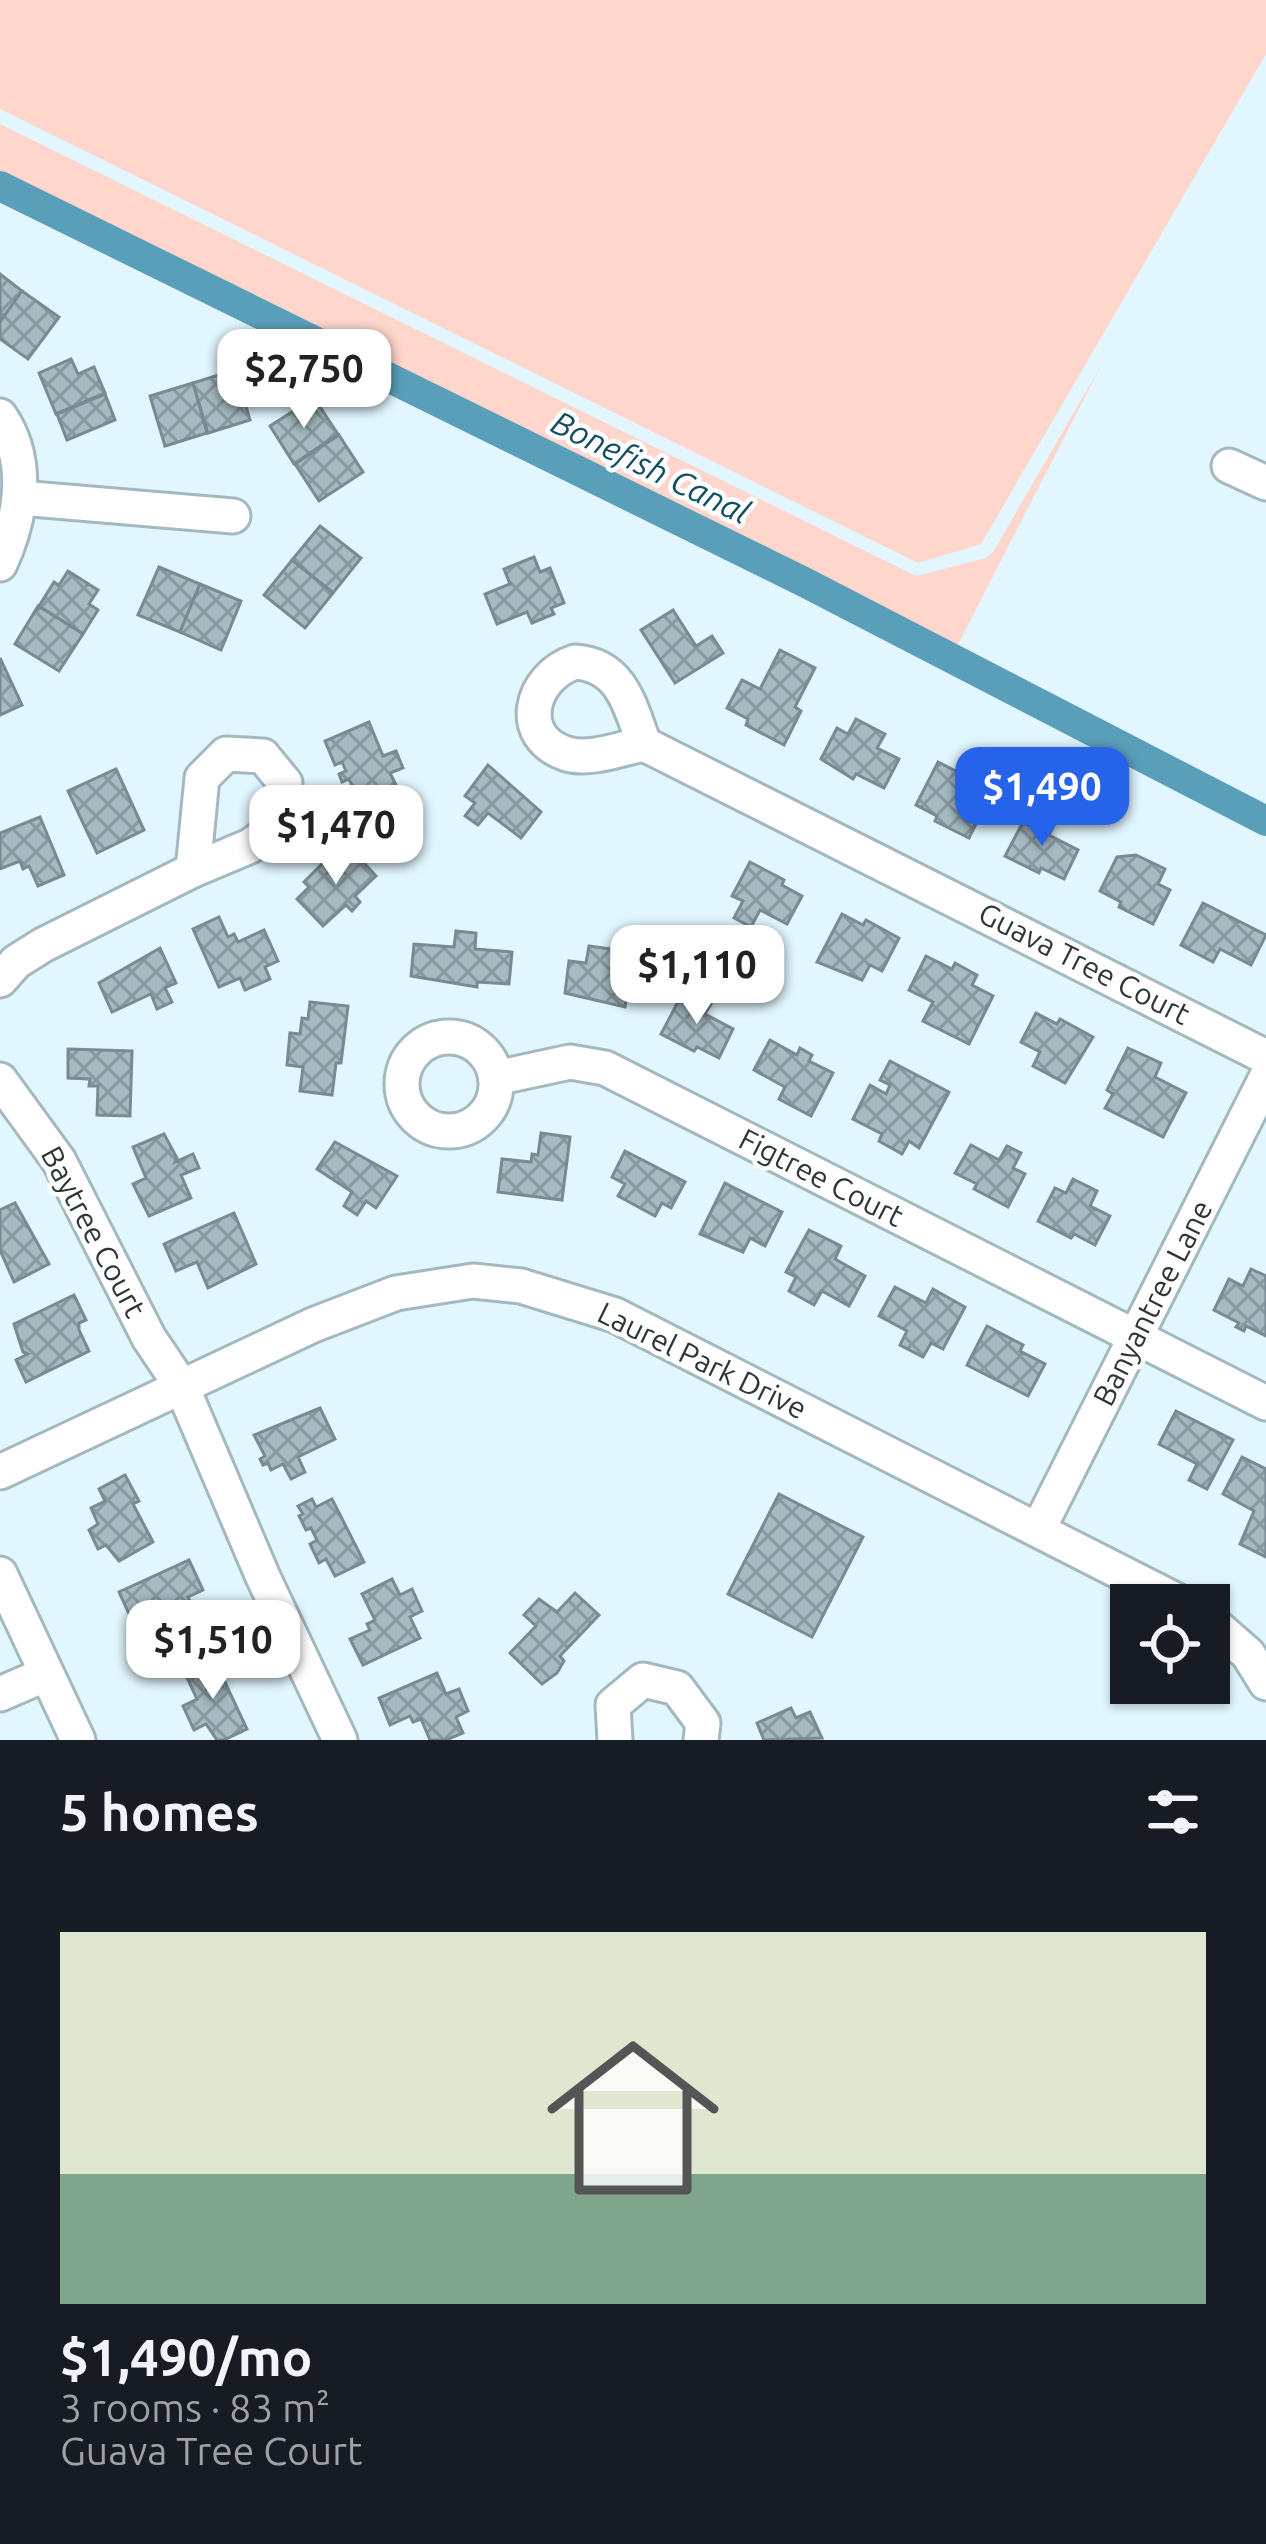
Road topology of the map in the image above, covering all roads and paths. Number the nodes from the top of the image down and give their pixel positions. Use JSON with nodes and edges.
{"nodes":[{"id":1,"x":0,"y":416,"type":"edge"},
{"id":2,"x":1229,"y":466,"type":"dead end"},
{"id":3,"x":1266,"y":483,"type":"edge"},
{"id":4,"x":20,"y":498,"type":"junction"},
{"id":5,"x":233,"y":516,"type":"dead end"},
{"id":6,"x":0,"y":564,"type":"edge"},
{"id":7,"x":644,"y":744,"type":"dead end"},
{"id":8,"x":193,"y":870,"type":"dead end"},
{"id":9,"x":0,"y":980,"type":"edge"},
{"id":10,"x":1266,"y":1057,"type":"edge"},
{"id":11,"x":496,"y":1078,"type":"dead end"},
{"id":12,"x":1266,"y":1078,"type":"edge"},
{"id":13,"x":0,"y":1080,"type":"edge"},
{"id":14,"x":1136,"y":1337,"type":"junction"},
{"id":15,"x":182,"y":1387,"type":"junction"},
{"id":16,"x":1266,"y":1402,"type":"edge"},
{"id":17,"x":0,"y":1472,"type":"edge"},
{"id":18,"x":1039,"y":1528,"type":"junction"},
{"id":19,"x":0,"y":1574,"type":"edge"},
{"id":20,"x":1145,"y":1584,"type":"edge"},
{"id":21,"x":10,"y":1620,"type":"edge"},
{"id":22,"x":1230,"y":1639,"type":"edge"},
{"id":23,"x":46,"y":1674,"type":"junction"},
{"id":24,"x":1266,"y":1683,"type":"edge"},
{"id":25,"x":0,"y":1694,"type":"edge"},
{"id":26,"x":78,"y":1740,"type":"edge"},
{"id":27,"x":340,"y":1740,"type":"edge"},
{"id":28,"x":615,"y":1740,"type":"edge"},
{"id":29,"x":701,"y":1740,"type":"edge"}],
"edges":[{"from":1,"to":4,"type":"street"},
{"from":2,"to":3,"type":"street"},
{"from":4,"to":5,"type":"street"},
{"from":4,"to":6,"type":"street"},
{"from":7,"to":10,"type":"street","name":"Guava Tree Court"},
{"from":8,"to":9,"type":"street"},
{"from":11,"to":14,"type":"street","name":"Figtree Court"},
{"from":12,"to":14,"type":"street","name":"Banyantree Lane"},
{"from":13,"to":15,"type":"street","name":"Baytree Court"},
{"from":14,"to":16,"type":"street","name":"Figtree Court"},
{"from":14,"to":18,"type":"street","name":"Banyantree Lane"},
{"from":15,"to":17,"type":"street","name":"Laurel Park Drive"},
{"from":15,"to":18,"type":"street","name":"Laurel Park Drive"},
{"from":15,"to":27,"type":"street","name":"Baytree Court"},
{"from":18,"to":20,"type":"street","name":"Laurel Park Drive"},
{"from":19,"to":21,"type":"street"},
{"from":21,"to":23,"type":"street"},
{"from":22,"to":24,"type":"street"},
{"from":23,"to":25,"type":"street"},
{"from":23,"to":26,"type":"street"},
{"from":28,"to":29,"type":"street"}]}
